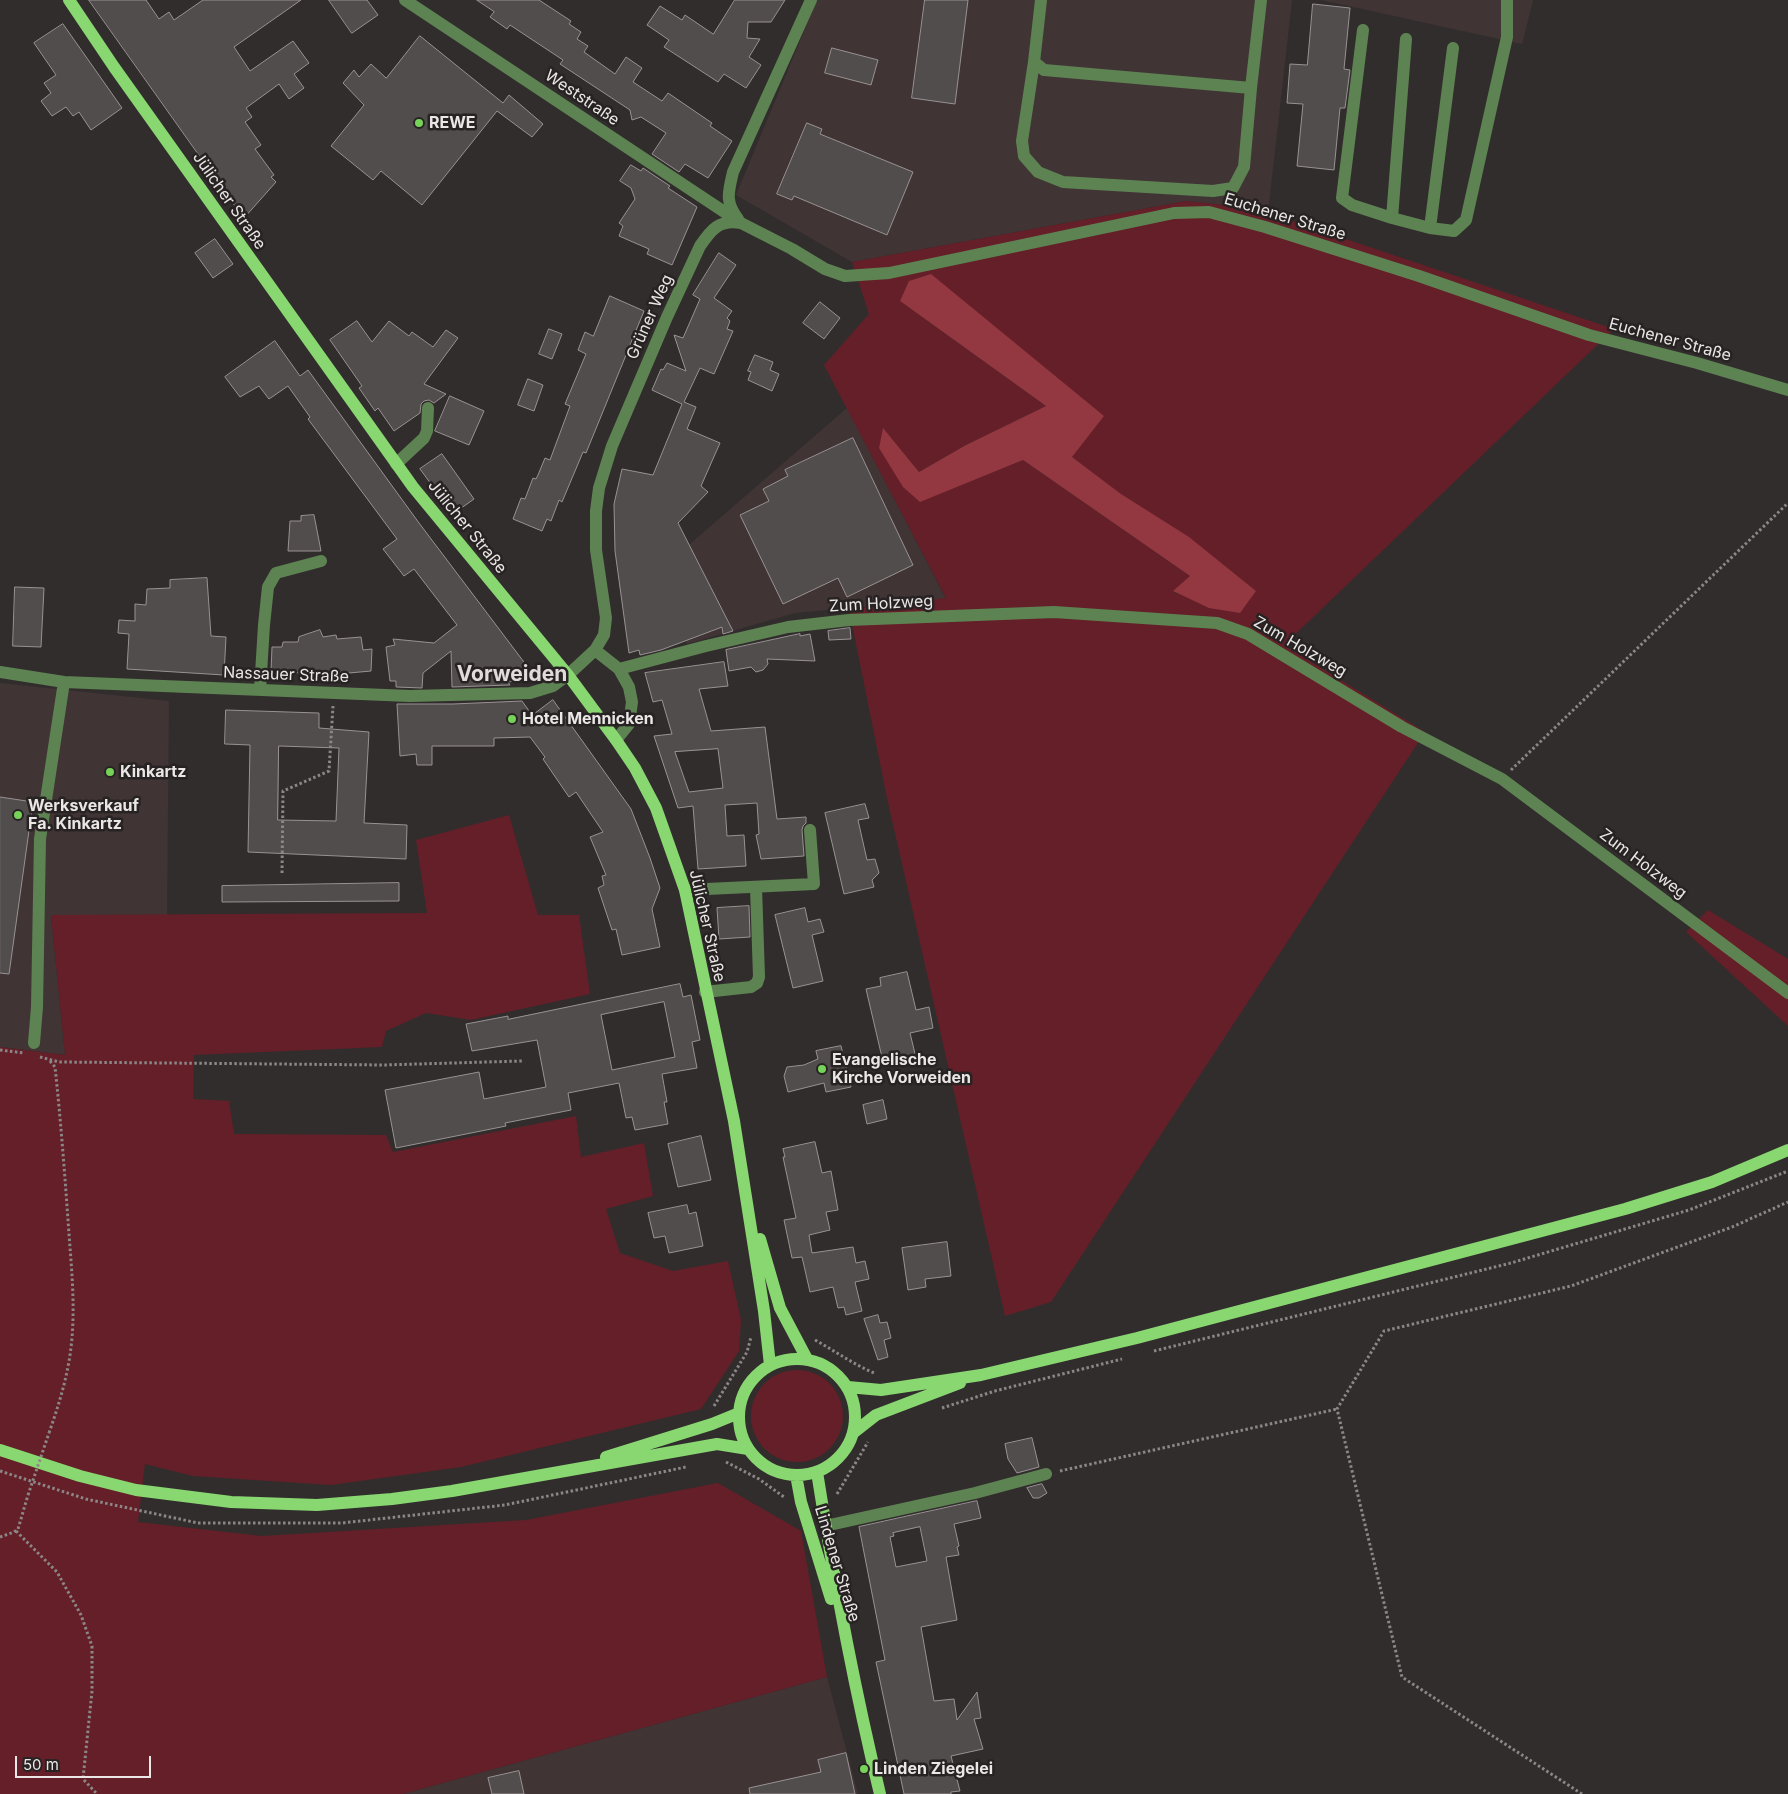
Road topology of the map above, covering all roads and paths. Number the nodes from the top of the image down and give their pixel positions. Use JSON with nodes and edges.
{"nodes":[{"id":1,"x":69,"y":0,"type":"edge"},
{"id":2,"x":405,"y":0,"type":"edge"},
{"id":3,"x":811,"y":0,"type":"edge"},
{"id":4,"x":1041,"y":0,"type":"edge"},
{"id":5,"x":1262,"y":0,"type":"edge"},
{"id":6,"x":1507,"y":0,"type":"edge"},
{"id":7,"x":1362,"y":30,"type":"dead end"},
{"id":8,"x":1406,"y":39,"type":"dead end"},
{"id":9,"x":1452,"y":48,"type":"dead end"},
{"id":10,"x":1034,"y":62,"type":"junction"},
{"id":11,"x":1251,"y":88,"type":"junction"},
{"id":12,"x":1392,"y":218,"type":"junction"},
{"id":13,"x":741,"y":223,"type":"junction"},
{"id":14,"x":1430,"y":228,"type":"junction"},
{"id":15,"x":1788,"y":390,"type":"edge"},
{"id":16,"x":428,"y":408,"type":"dead end"},
{"id":17,"x":396,"y":464,"type":"junction"},
{"id":18,"x":1788,"y":503,"type":"edge"},
{"id":19,"x":321,"y":561,"type":"dead end"},
{"id":20,"x":595,"y":650,"type":"junction"},
{"id":21,"x":619,"y":669,"type":"junction"},
{"id":22,"x":0,"y":672,"type":"edge"},
{"id":23,"x":568,"y":675,"type":"junction"},
{"id":24,"x":64,"y":682,"type":"junction"},
{"id":25,"x":260,"y":690,"type":"junction"},
{"id":26,"x":333,"y":693,"type":"junction"},
{"id":27,"x":616,"y":740,"type":"junction"},
{"id":28,"x":1502,"y":779,"type":"junction"},
{"id":29,"x":810,"y":830,"type":"dead end"},
{"id":30,"x":282,"y":873,"type":"dead end"},
{"id":31,"x":756,"y":887,"type":"junction"},
{"id":32,"x":685,"y":890,"type":"junction"},
{"id":33,"x":705,"y":992,"type":"junction"},
{"id":34,"x":1788,"y":992,"type":"edge"},
{"id":35,"x":34,"y":1043,"type":"joint"},
{"id":36,"x":0,"y":1050,"type":"edge"},
{"id":37,"x":48,"y":1059,"type":"junction"},
{"id":38,"x":522,"y":1061,"type":"dead end"},
{"id":39,"x":1788,"y":1150,"type":"edge"},
{"id":40,"x":1788,"y":1172,"type":"edge"},
{"id":41,"x":746,"y":1188,"type":"junction"},
{"id":42,"x":1788,"y":1202,"type":"edge"},
{"id":43,"x":791,"y":1328,"type":"junction"},
{"id":44,"x":767,"y":1334,"type":"junction"},
{"id":45,"x":1147,"y":1353,"type":"dead end"},
{"id":46,"x":1128,"y":1358,"type":"dead end"},
{"id":47,"x":807,"y":1359,"type":"junction"},
{"id":48,"x":770,"y":1365,"type":"junction"},
{"id":49,"x":981,"y":1375,"type":"junction"},
{"id":50,"x":848,"y":1387,"type":"junction"},
{"id":51,"x":880,"y":1390,"type":"junction"},
{"id":52,"x":1337,"y":1409,"type":"junction"},
{"id":53,"x":936,"y":1410,"type":"dead end"},
{"id":54,"x":739,"y":1413,"type":"junction"},
{"id":55,"x":712,"y":1424,"type":"junction"},
{"id":56,"x":853,"y":1433,"type":"junction"},
{"id":57,"x":870,"y":1440,"type":"dead end"},
{"id":58,"x":717,"y":1444,"type":"junction"},
{"id":59,"x":748,"y":1449,"type":"junction"},
{"id":60,"x":0,"y":1450,"type":"edge"},
{"id":61,"x":817,"y":1472,"type":"junction"},
{"id":62,"x":552,"y":1474,"type":"junction"},
{"id":63,"x":1046,"y":1474,"type":"joint"},
{"id":64,"x":796,"y":1475,"type":"junction"},
{"id":65,"x":821,"y":1498,"type":"junction"},
{"id":66,"x":801,"y":1502,"type":"junction"},
{"id":67,"x":825,"y":1526,"type":"junction"},
{"id":68,"x":16,"y":1531,"type":"junction"},
{"id":69,"x":0,"y":1537,"type":"edge"},
{"id":70,"x":850,"y":1662,"type":"junction"},
{"id":71,"x":97,"y":1794,"type":"edge"},
{"id":72,"x":880,"y":1794,"type":"edge"},
{"id":73,"x":1582,"y":1794,"type":"edge"}],
"edges":[{"from":1,"to":17,"type":"main road","name":"Jülicher Straße"},
{"from":2,"to":13,"type":"street","name":"Weststraße"},
{"from":3,"to":13,"type":"street"},
{"from":4,"to":10,"type":"street"},
{"from":5,"to":11,"type":"street"},
{"from":6,"to":14,"type":"street"},
{"from":7,"to":12,"type":"street"},
{"from":8,"to":12,"type":"street"},
{"from":9,"to":14,"type":"street"},
{"from":10,"to":11,"type":"street"},
{"from":10,"to":11,"type":"street"},
{"from":12,"to":14,"type":"street"},
{"from":13,"to":15,"type":"street","name":"Euchener Straße"},
{"from":13,"to":20,"type":"street","name":"Grüner Weg"},
{"from":16,"to":17,"type":"street"},
{"from":17,"to":23,"type":"main road","name":"Jülicher Straße"},
{"from":18,"to":28,"type":"path"},
{"from":19,"to":25,"type":"street"},
{"from":20,"to":21,"type":"street"},
{"from":20,"to":23,"type":"street","name":"Grüner Weg"},
{"from":21,"to":27,"type":"street"},
{"from":21,"to":28,"type":"street","name":"Zum Holzweg"},
{"from":22,"to":24,"type":"street","name":"Nassauer Straße"},
{"from":23,"to":26,"type":"street","name":"Nassauer Straße"},
{"from":23,"to":27,"type":"main road","name":"Jülicher Straße"},
{"from":24,"to":25,"type":"street","name":"Nassauer Straße"},
{"from":24,"to":35,"type":"street"},
{"from":25,"to":26,"type":"street","name":"Nassauer Straße"},
{"from":26,"to":30,"type":"path"},
{"from":27,"to":32,"type":"main road","name":"Jülicher Straße"},
{"from":28,"to":34,"type":"street","name":"Zum Holzweg"},
{"from":29,"to":31,"type":"street"},
{"from":31,"to":32,"type":"street"},
{"from":31,"to":33,"type":"street"},
{"from":32,"to":33,"type":"main road","name":"Jülicher Straße"},
{"from":33,"to":41,"type":"main road","name":"Jülicher Straße"},
{"from":35,"to":37,"type":"path"},
{"from":36,"to":37,"type":"path"},
{"from":37,"to":38,"type":"path"},
{"from":37,"to":68,"type":"path","bridge":true},
{"from":39,"to":49,"type":"main road"},
{"from":40,"to":45,"type":"path"},
{"from":41,"to":43,"type":"main road"},
{"from":41,"to":44,"type":"main road"},
{"from":42,"to":52,"type":"path"},
{"from":43,"to":47,"type":"main road"},
{"from":43,"to":51,"type":"path"},
{"from":44,"to":48,"type":"main road"},
{"from":44,"to":55,"type":"path"},
{"from":46,"to":53,"type":"path"},
{"from":47,"to":48,"type":"main road"},
{"from":47,"to":50,"type":"main road"},
{"from":48,"to":54,"type":"main road"},
{"from":49,"to":51,"type":"main road"},
{"from":49,"to":56,"type":"main road"},
{"from":50,"to":51,"type":"main road"},
{"from":50,"to":56,"type":"main road"},
{"from":52,"to":63,"type":"path"},
{"from":52,"to":73,"type":"path"},
{"from":54,"to":55,"type":"main road"},
{"from":54,"to":59,"type":"main road"},
{"from":55,"to":62,"type":"main road"},
{"from":56,"to":61,"type":"main road"},
{"from":57,"to":65,"type":"path"},
{"from":58,"to":59,"type":"main road"},
{"from":58,"to":62,"type":"main road"},
{"from":58,"to":66,"type":"path"},
{"from":59,"to":64,"type":"main road"},
{"from":60,"to":62,"type":"main road"},
{"from":61,"to":64,"type":"main road"},
{"from":61,"to":65,"type":"main road","name":"Lindener Straße"},
{"from":63,"to":67,"type":"street"},
{"from":64,"to":66,"type":"main road","name":"Lindener Straße"},
{"from":65,"to":67,"type":"main road","name":"Lindener Straße"},
{"from":66,"to":70,"type":"main road","name":"Lindener Straße"},
{"from":67,"to":70,"type":"main road","name":"Lindener Straße"},
{"from":68,"to":69,"type":"path"},
{"from":68,"to":71,"type":"path"},
{"from":70,"to":72,"type":"main road","name":"Lindener Straße"}]}
